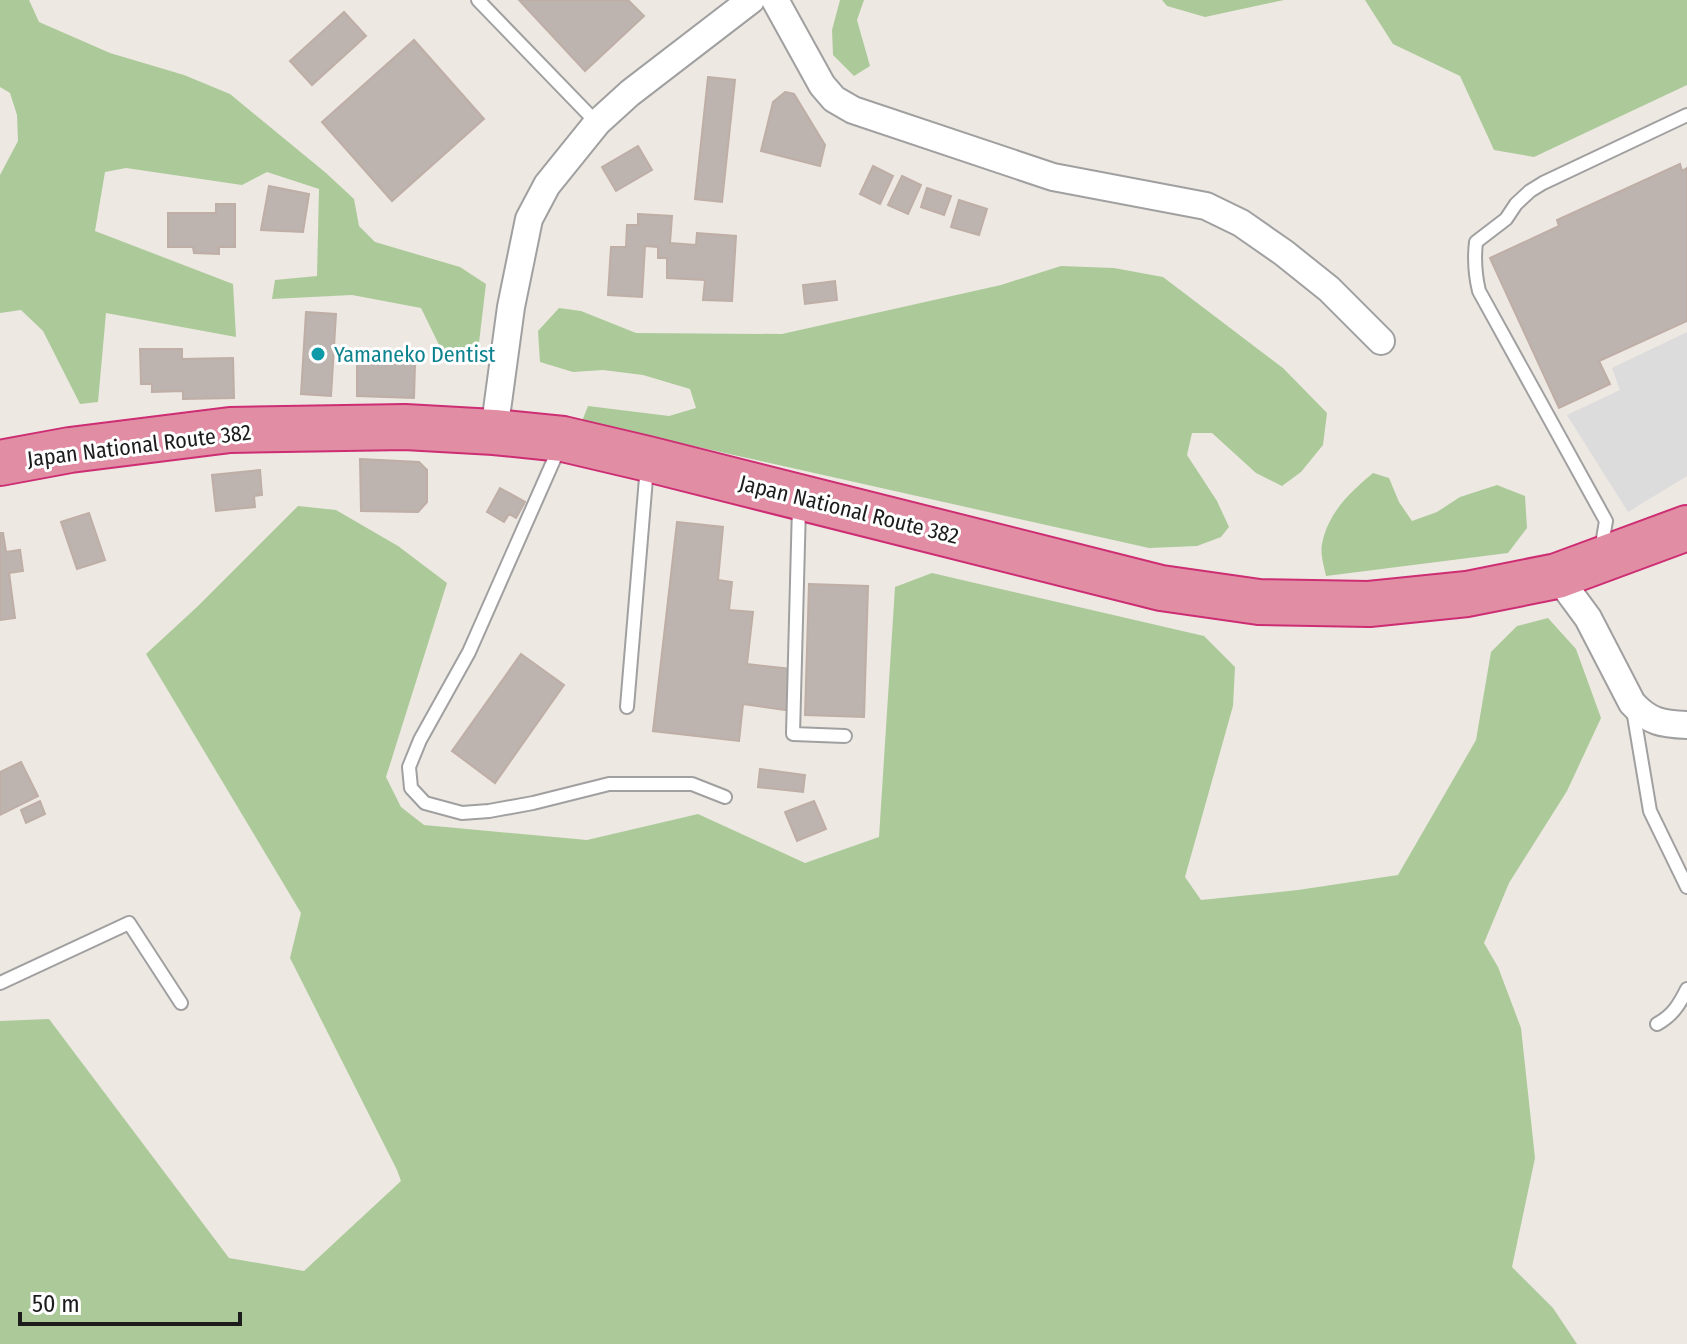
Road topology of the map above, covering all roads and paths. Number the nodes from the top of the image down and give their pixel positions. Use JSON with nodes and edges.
{"nodes":[{"id":1,"x":478,"y":0,"type":"edge"},
{"id":2,"x":751,"y":0,"type":"edge"},
{"id":3,"x":775,"y":0,"type":"edge"},
{"id":4,"x":1687,"y":115,"type":"edge"},
{"id":5,"x":597,"y":123,"type":"junction"},
{"id":6,"x":1381,"y":341,"type":"dead end"},
{"id":7,"x":494,"y":432,"type":"junction"},
{"id":8,"x":563,"y":439,"type":"junction"},
{"id":9,"x":648,"y":459,"type":"junction"},
{"id":10,"x":0,"y":463,"type":"edge"},
{"id":11,"x":800,"y":497,"type":"junction"},
{"id":12,"x":1687,"y":528,"type":"edge"},
{"id":13,"x":1599,"y":561,"type":"junction"},
{"id":14,"x":1557,"y":576,"type":"junction"},
{"id":15,"x":1632,"y":703,"type":"junction"},
{"id":16,"x":627,"y":707,"type":"dead end"},
{"id":17,"x":1687,"y":725,"type":"edge"},
{"id":18,"x":845,"y":736,"type":"dead end"},
{"id":19,"x":725,"y":797,"type":"dead end"},
{"id":20,"x":1687,"y":887,"type":"edge"},
{"id":21,"x":0,"y":983,"type":"edge"},
{"id":22,"x":1687,"y":989,"type":"edge"},
{"id":23,"x":181,"y":1003,"type":"dead end"},
{"id":24,"x":1657,"y":1024,"type":"dead end"}],
"edges":[{"from":1,"to":5,"type":"lane"},
{"from":2,"to":5,"type":"street"},
{"from":3,"to":6,"type":"street"},
{"from":4,"to":13,"type":"lane"},
{"from":5,"to":7,"type":"street"},
{"from":7,"to":8,"type":"highway","name":"Japan National Route 382"},
{"from":7,"to":10,"type":"highway","name":"Japan National Route 382"},
{"from":8,"to":9,"type":"highway","name":"Japan National Route 382"},
{"from":8,"to":19,"type":"lane"},
{"from":9,"to":11,"type":"highway","name":"Japan National Route 382"},
{"from":9,"to":16,"type":"lane"},
{"from":11,"to":14,"type":"highway","name":"Japan National Route 382"},
{"from":11,"to":18,"type":"lane"},
{"from":12,"to":13,"type":"highway","name":"Japan National Route 382"},
{"from":13,"to":14,"type":"highway","name":"Japan National Route 382"},
{"from":14,"to":15,"type":"street"},
{"from":15,"to":17,"type":"street"},
{"from":15,"to":20,"type":"lane"},
{"from":21,"to":23,"type":"lane"},
{"from":22,"to":24,"type":"lane"}]}
